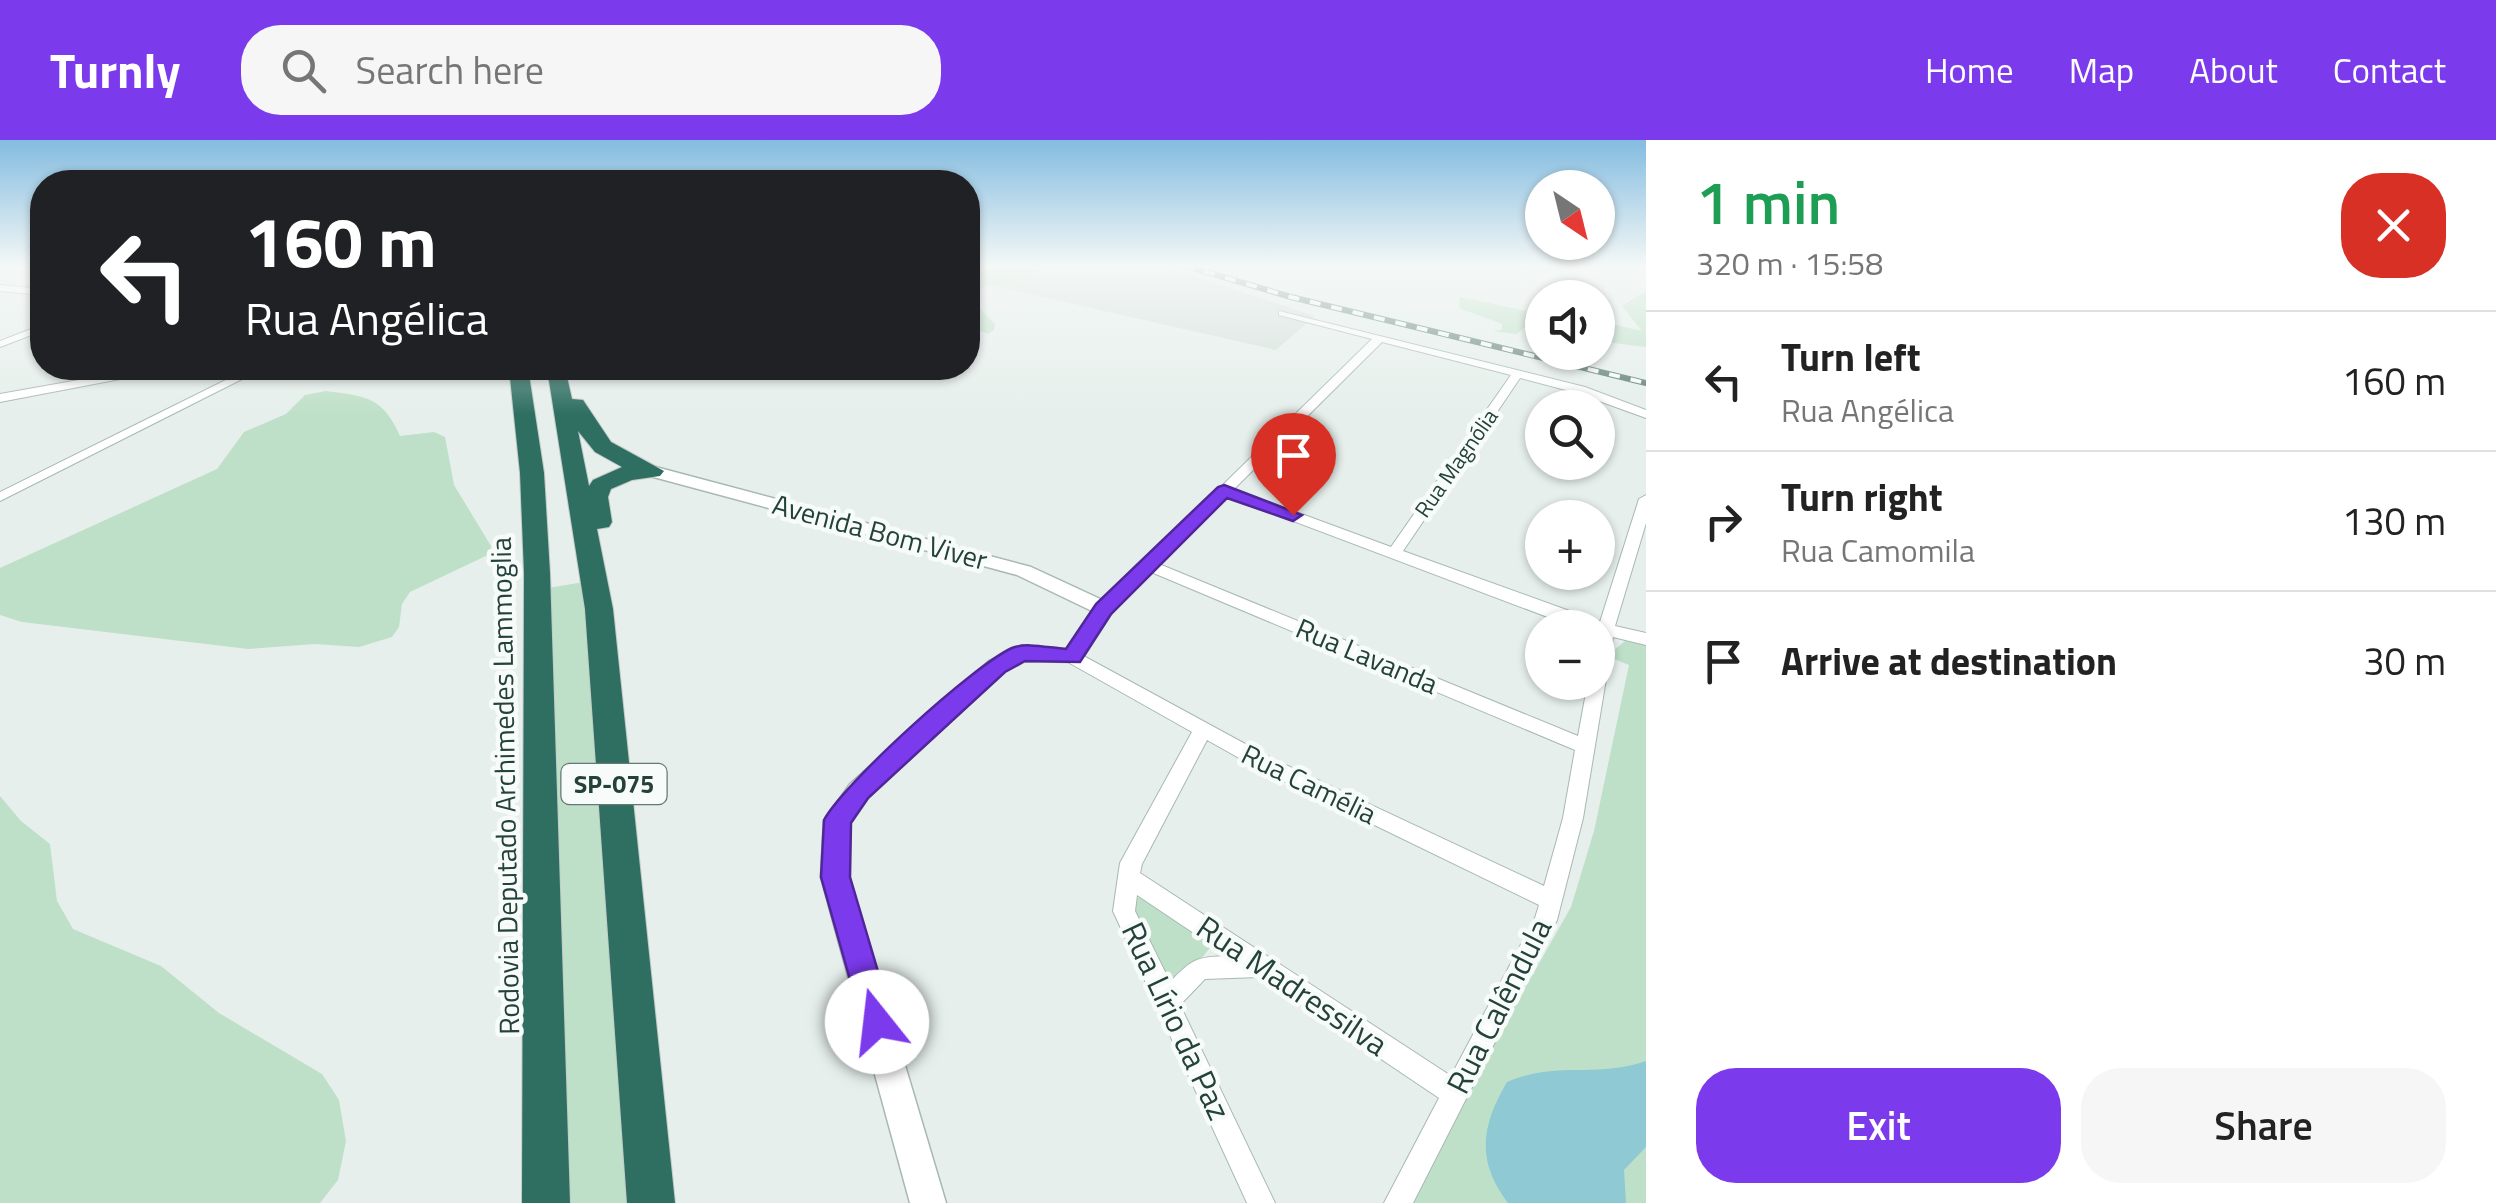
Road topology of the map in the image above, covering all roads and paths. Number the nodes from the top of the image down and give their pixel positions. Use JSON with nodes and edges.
{"nodes":[{"id":1,"x":1290,"y":315,"type":"edge"},
{"id":2,"x":30,"y":333,"type":"edge"},
{"id":3,"x":1380,"y":338,"type":"junction"},
{"id":4,"x":0,"y":344,"type":"edge"},
{"id":5,"x":1518,"y":373,"type":"junction"},
{"id":6,"x":98,"y":380,"type":"edge"},
{"id":7,"x":234,"y":380,"type":"edge"},
{"id":8,"x":520,"y":380,"type":"edge"},
{"id":9,"x":559,"y":380,"type":"edge"},
{"id":10,"x":563,"y":380,"type":"edge"},
{"id":11,"x":28,"y":393,"type":"junction"},
{"id":12,"x":0,"y":398,"type":"edge"},
{"id":13,"x":0,"y":407,"type":"edge"},
{"id":14,"x":1646,"y":414,"type":"edge"},
{"id":15,"x":652,"y":471,"type":"junction"},
{"id":16,"x":1224,"y":490,"type":"junction"},
{"id":17,"x":0,"y":497,"type":"edge"},
{"id":18,"x":1646,"y":499,"type":"edge"},
{"id":19,"x":1395,"y":552,"type":"junction"},
{"id":20,"x":1149,"y":565,"type":"junction"},
{"id":21,"x":599,"y":609,"type":"junction"},
{"id":22,"x":1104,"y":609,"type":"junction"},
{"id":23,"x":1546,"y":610,"type":"edge"},
{"id":24,"x":1612,"y":610,"type":"edge"},
{"id":25,"x":1615,"y":632,"type":"edge"},
{"id":26,"x":1646,"y":639,"type":"edge"},
{"id":27,"x":1072,"y":657,"type":"junction"},
{"id":28,"x":1594,"y":700,"type":"edge"},
{"id":29,"x":1202,"y":731,"type":"junction"},
{"id":30,"x":1586,"y":747,"type":"junction"},
{"id":31,"x":1128,"y":877,"type":"junction"},
{"id":32,"x":1551,"y":900,"type":"junction"},
{"id":33,"x":1262,"y":966,"type":"junction"},
{"id":34,"x":1166,"y":1003,"type":"junction"},
{"id":35,"x":1455,"y":1094,"type":"junction"},
{"id":36,"x":546,"y":1203,"type":"edge"},
{"id":37,"x":651,"y":1203,"type":"edge"},
{"id":38,"x":928,"y":1203,"type":"edge"},
{"id":39,"x":1261,"y":1203,"type":"edge"},
{"id":40,"x":1398,"y":1203,"type":"edge"}],
"edges":[{"from":1,"to":3,"type":"street"},
{"from":2,"to":4,"type":"street"},
{"from":3,"to":5,"type":"street"},
{"from":3,"to":16,"type":"street"},
{"from":5,"to":14,"type":"street"},
{"from":5,"to":19,"type":"street","name":"Rua Magnólia"},
{"from":6,"to":11,"type":"street"},
{"from":7,"to":17,"type":"street"},
{"from":8,"to":36,"type":"highway","name":"Rodovia Deputado Archimedes Lammoglia","number":"SP-075"},
{"from":9,"to":21,"type":"highway","number":"SP-075"},
{"from":10,"to":15,"type":"highway"},
{"from":11,"to":12,"type":"street"},
{"from":11,"to":13,"type":"street"},
{"from":15,"to":21,"type":"highway"},
{"from":15,"to":22,"type":"street","name":"Avenida Bom Viver"},
{"from":16,"to":19,"type":"street"},
{"from":16,"to":20,"type":"street"},
{"from":18,"to":24,"type":"street","name":"Rua Calêndula"},
{"from":19,"to":23,"type":"street"},
{"from":20,"to":22,"type":"street"},
{"from":20,"to":30,"type":"street","name":"Rua Lavanda"},
{"from":21,"to":37,"type":"highway","number":"SP-075"},
{"from":22,"to":27,"type":"street"},
{"from":25,"to":26,"type":"street"},
{"from":27,"to":29,"type":"street","name":"Rua Camélia"},
{"from":27,"to":38,"type":"street"},
{"from":28,"to":30,"type":"street","name":"Rua Calêndula"},
{"from":29,"to":31,"type":"street","name":"Rua Lírio da Paz"},
{"from":29,"to":32,"type":"street","name":"Rua Camélia"},
{"from":30,"to":32,"type":"street","name":"Rua Calêndula"},
{"from":31,"to":33,"type":"street","name":"Rua Madressilva"},
{"from":31,"to":34,"type":"street","name":"Rua Lírio da Paz"},
{"from":32,"to":35,"type":"street","name":"Rua Calêndula"},
{"from":33,"to":34,"type":"street"},
{"from":33,"to":35,"type":"street","name":"Rua Madressilva"},
{"from":34,"to":39,"type":"street","name":"Rua Lírio da Paz"},
{"from":35,"to":40,"type":"street","name":"Rua Calêndula"}]}
